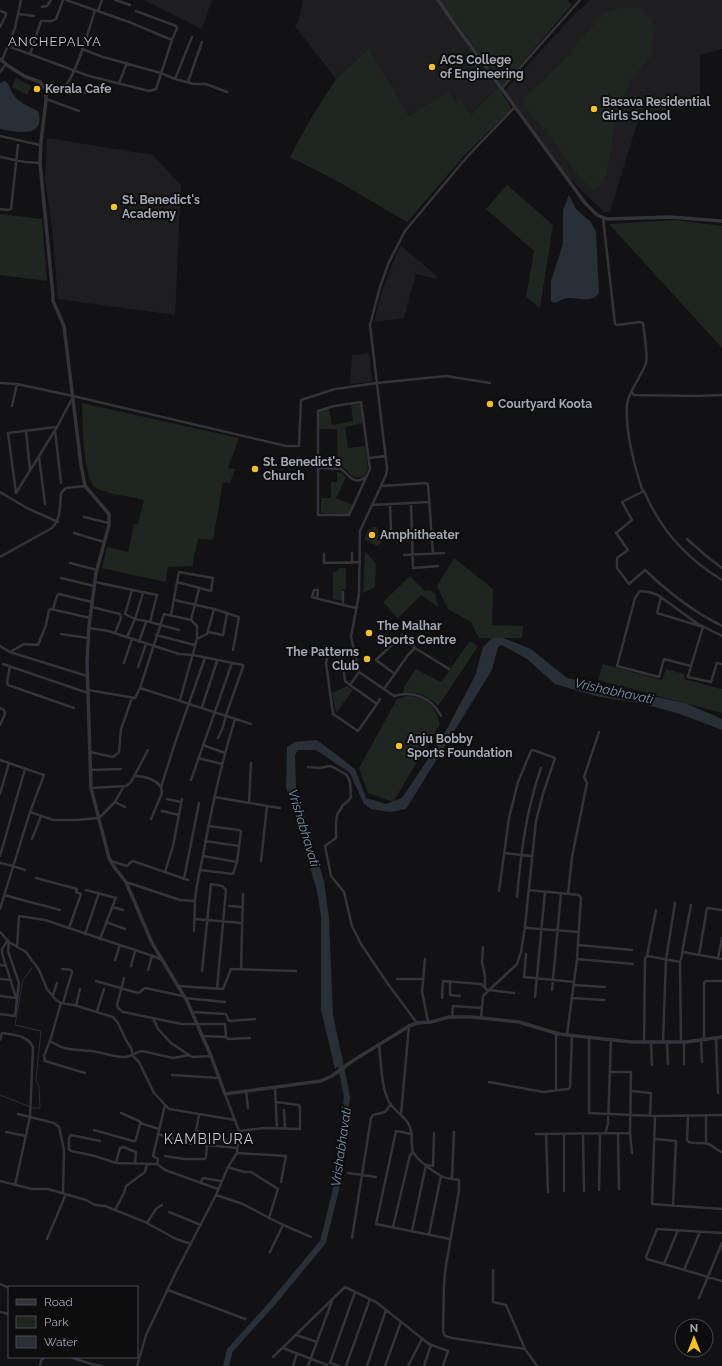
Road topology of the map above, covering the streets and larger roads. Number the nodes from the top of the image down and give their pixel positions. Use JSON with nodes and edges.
{"nodes":[{"id":1,"x":21,"y":0,"type":"edge"},
{"id":2,"x":50,"y":0,"type":"edge"},
{"id":3,"x":65,"y":0,"type":"edge"},
{"id":4,"x":102,"y":0,"type":"edge"},
{"id":5,"x":115,"y":0,"type":"edge"},
{"id":6,"x":438,"y":0,"type":"edge"},
{"id":7,"x":580,"y":0,"type":"edge"},
{"id":8,"x":42,"y":6,"type":"dead end"},
{"id":9,"x":130,"y":6,"type":"dead end"},
{"id":10,"x":0,"y":11,"type":"edge"},
{"id":11,"x":97,"y":11,"type":"junction"},
{"id":12,"x":136,"y":11,"type":"dead end"},
{"id":13,"x":19,"y":14,"type":"junction"},
{"id":14,"x":34,"y":16,"type":"dead end"},
{"id":15,"x":0,"y":26,"type":"edge"},
{"id":16,"x":192,"y":37,"type":"dead end"},
{"id":17,"x":172,"y":40,"type":"junction"},
{"id":18,"x":202,"y":42,"type":"dead end"},
{"id":19,"x":8,"y":46,"type":"junction"},
{"id":20,"x":82,"y":49,"type":"junction"},
{"id":21,"x":30,"y":54,"type":"junction"},
{"id":22,"x":1,"y":60,"type":"edge"},
{"id":23,"x":127,"y":63,"type":"junction"},
{"id":24,"x":6,"y":64,"type":"junction"},
{"id":25,"x":74,"y":71,"type":"junction"},
{"id":26,"x":0,"y":72,"type":"edge"},
{"id":27,"x":161,"y":73,"type":"junction"},
{"id":28,"x":175,"y":79,"type":"junction"},
{"id":29,"x":188,"y":82,"type":"junction"},
{"id":30,"x":119,"y":83,"type":"junction"},
{"id":31,"x":65,"y":85,"type":"junction"},
{"id":32,"x":501,"y":89,"type":"junction"},
{"id":33,"x":46,"y":92,"type":"junction"},
{"id":34,"x":227,"y":92,"type":"dead end"},
{"id":35,"x":85,"y":93,"type":"dead end"},
{"id":36,"x":46,"y":99,"type":"junction"},
{"id":37,"x":515,"y":107,"type":"junction"},
{"id":38,"x":79,"y":111,"type":"dead end"},
{"id":39,"x":0,"y":136,"type":"edge"},
{"id":40,"x":18,"y":145,"type":"dead end"},
{"id":41,"x":40,"y":145,"type":"junction"},
{"id":42,"x":0,"y":157,"type":"edge"},
{"id":43,"x":16,"y":160,"type":"junction"},
{"id":44,"x":40,"y":162,"type":"junction"},
{"id":45,"x":0,"y":209,"type":"edge"},
{"id":46,"x":604,"y":218,"type":"junction"},
{"id":47,"x":722,"y":221,"type":"edge"},
{"id":48,"x":490,"y":382,"type":"dead end"},
{"id":49,"x":0,"y":383,"type":"edge"},
{"id":50,"x":377,"y":383,"type":"junction"},
{"id":51,"x":18,"y":384,"type":"junction"},
{"id":52,"x":632,"y":392,"type":"junction"},
{"id":53,"x":722,"y":395,"type":"edge"},
{"id":54,"x":73,"y":396,"type":"junction"},
{"id":55,"x":12,"y":406,"type":"dead end"},
{"id":56,"x":56,"y":428,"type":"junction"},
{"id":57,"x":26,"y":431,"type":"junction"},
{"id":58,"x":39,"y":456,"type":"junction"},
{"id":59,"x":386,"y":456,"type":"junction"},
{"id":60,"x":369,"y":458,"type":"junction"},
{"id":61,"x":318,"y":468,"type":"junction"},
{"id":62,"x":30,"y":470,"type":"junction"},
{"id":63,"x":367,"y":476,"type":"junction"},
{"id":64,"x":61,"y":483,"type":"dead end"},
{"id":65,"x":85,"y":486,"type":"junction"},
{"id":66,"x":381,"y":486,"type":"junction"},
{"id":67,"x":0,"y":492,"type":"edge"},
{"id":68,"x":643,"y":492,"type":"junction"},
{"id":69,"x":429,"y":502,"type":"junction"},
{"id":70,"x":411,"y":503,"type":"junction"},
{"id":71,"x":45,"y":504,"type":"dead end"},
{"id":72,"x":390,"y":504,"type":"junction"},
{"id":73,"x":372,"y":505,"type":"junction"},
{"id":74,"x":84,"y":518,"type":"dead end"},
{"id":75,"x":58,"y":522,"type":"junction"},
{"id":76,"x":109,"y":523,"type":"junction"},
{"id":77,"x":391,"y":531,"type":"dead end"},
{"id":78,"x":74,"y":533,"type":"dead end"},
{"id":79,"x":687,"y":539,"type":"dead end"},
{"id":80,"x":104,"y":542,"type":"junction"},
{"id":81,"x":352,"y":553,"type":"dead end"},
{"id":82,"x":444,"y":553,"type":"dead end"},
{"id":83,"x":324,"y":554,"type":"dead end"},
{"id":84,"x":433,"y":554,"type":"junction"},
{"id":85,"x":404,"y":555,"type":"dead end"},
{"id":86,"x":413,"y":555,"type":"junction"},
{"id":87,"x":0,"y":557,"type":"edge"},
{"id":88,"x":360,"y":562,"type":"junction"},
{"id":89,"x":70,"y":563,"type":"dead end"},
{"id":90,"x":352,"y":563,"type":"junction"},
{"id":91,"x":438,"y":566,"type":"dead end"},
{"id":92,"x":722,"y":568,"type":"edge"},
{"id":93,"x":97,"y":570,"type":"junction"},
{"id":94,"x":61,"y":578,"type":"dead end"},
{"id":95,"x":722,"y":580,"type":"edge"},
{"id":96,"x":177,"y":582,"type":"junction"},
{"id":97,"x":94,"y":584,"type":"junction"},
{"id":98,"x":199,"y":588,"type":"junction"},
{"id":99,"x":132,"y":590,"type":"junction"},
{"id":100,"x":143,"y":592,"type":"junction"},
{"id":101,"x":344,"y":592,"type":"dead end"},
{"id":102,"x":661,"y":597,"type":"junction"},
{"id":103,"x":317,"y":598,"type":"dead end"},
{"id":104,"x":174,"y":600,"type":"junction"},
{"id":105,"x":92,"y":602,"type":"junction"},
{"id":106,"x":195,"y":604,"type":"junction"},
{"id":107,"x":343,"y":605,"type":"junction"},
{"id":108,"x":91,"y":607,"type":"junction"},
{"id":109,"x":357,"y":608,"type":"junction"},
{"id":110,"x":53,"y":609,"type":"junction"},
{"id":111,"x":214,"y":609,"type":"junction"},
{"id":112,"x":227,"y":614,"type":"junction"},
{"id":113,"x":171,"y":615,"type":"junction"},
{"id":114,"x":90,"y":618,"type":"junction"},
{"id":115,"x":135,"y":619,"type":"junction"},
{"id":116,"x":191,"y":620,"type":"junction"},
{"id":117,"x":146,"y":622,"type":"junction"},
{"id":118,"x":150,"y":622,"type":"junction"},
{"id":119,"x":159,"y":625,"type":"junction"},
{"id":120,"x":722,"y":626,"type":"edge"},
{"id":121,"x":703,"y":627,"type":"junction"},
{"id":122,"x":89,"y":628,"type":"junction"},
{"id":123,"x":179,"y":630,"type":"dead end"},
{"id":124,"x":208,"y":632,"type":"junction"},
{"id":125,"x":115,"y":633,"type":"junction"},
{"id":126,"x":60,"y":634,"type":"dead end"},
{"id":127,"x":156,"y":635,"type":"junction"},
{"id":128,"x":722,"y":636,"type":"edge"},
{"id":129,"x":127,"y":637,"type":"junction"},
{"id":130,"x":88,"y":638,"type":"junction"},
{"id":131,"x":197,"y":638,"type":"junction"},
{"id":132,"x":132,"y":639,"type":"junction"},
{"id":133,"x":139,"y":642,"type":"junction"},
{"id":134,"x":146,"y":644,"type":"junction"},
{"id":135,"x":195,"y":645,"type":"junction"},
{"id":136,"x":0,"y":646,"type":"edge"},
{"id":137,"x":153,"y":646,"type":"junction"},
{"id":138,"x":415,"y":648,"type":"junction"},
{"id":139,"x":233,"y":650,"type":"dead end"},
{"id":140,"x":10,"y":652,"type":"junction"},
{"id":141,"x":193,"y":655,"type":"junction"},
{"id":142,"x":205,"y":658,"type":"junction"},
{"id":143,"x":217,"y":660,"type":"junction"},
{"id":144,"x":124,"y":662,"type":"dead end"},
{"id":145,"x":232,"y":663,"type":"junction"},
{"id":146,"x":3,"y":664,"type":"dead end"},
{"id":147,"x":722,"y":664,"type":"edge"},
{"id":148,"x":10,"y":666,"type":"junction"},
{"id":149,"x":691,"y":666,"type":"junction"},
{"id":150,"x":138,"y":667,"type":"dead end"},
{"id":151,"x":449,"y":669,"type":"dead end"},
{"id":152,"x":359,"y":672,"type":"junction"},
{"id":153,"x":395,"y":674,"type":"junction"},
{"id":154,"x":87,"y":676,"type":"junction"},
{"id":155,"x":350,"y":685,"type":"junction"},
{"id":156,"x":140,"y":688,"type":"junction"},
{"id":157,"x":384,"y":689,"type":"junction"},
{"id":158,"x":88,"y":691,"type":"junction"},
{"id":159,"x":132,"y":697,"type":"junction"},
{"id":160,"x":180,"y":700,"type":"junction"},
{"id":161,"x":380,"y":700,"type":"dead end"},
{"id":162,"x":190,"y":703,"type":"junction"},
{"id":163,"x":377,"y":704,"type":"junction"},
{"id":164,"x":202,"y":707,"type":"junction"},
{"id":165,"x":0,"y":708,"type":"edge"},
{"id":166,"x":74,"y":708,"type":"dead end"},
{"id":167,"x":214,"y":712,"type":"junction"},
{"id":168,"x":226,"y":715,"type":"junction"},
{"id":169,"x":441,"y":716,"type":"dead end"},
{"id":170,"x":235,"y":719,"type":"junction"},
{"id":171,"x":251,"y":724,"type":"dead end"},
{"id":172,"x":0,"y":725,"type":"edge"},
{"id":173,"x":599,"y":732,"type":"dead end"},
{"id":174,"x":218,"y":738,"type":"dead end"},
{"id":175,"x":203,"y":745,"type":"junction"},
{"id":176,"x":148,"y":750,"type":"dead end"},
{"id":177,"x":90,"y":752,"type":"junction"},
{"id":178,"x":225,"y":753,"type":"junction"},
{"id":179,"x":198,"y":758,"type":"junction"},
{"id":180,"x":0,"y":760,"type":"edge"},
{"id":181,"x":9,"y":763,"type":"junction"},
{"id":182,"x":251,"y":763,"type":"dead end"},
{"id":183,"x":222,"y":764,"type":"junction"},
{"id":184,"x":308,"y":767,"type":"dead end"},
{"id":185,"x":541,"y":768,"type":"dead end"},
{"id":186,"x":25,"y":769,"type":"junction"},
{"id":187,"x":121,"y":769,"type":"dead end"},
{"id":188,"x":91,"y":770,"type":"junction"},
{"id":189,"x":134,"y":776,"type":"junction"},
{"id":190,"x":191,"y":780,"type":"dead end"},
{"id":191,"x":124,"y":786,"type":"junction"},
{"id":192,"x":161,"y":787,"type":"junction"},
{"id":193,"x":91,"y":788,"type":"junction"},
{"id":194,"x":0,"y":794,"type":"edge"},
{"id":195,"x":215,"y":797,"type":"junction"},
{"id":196,"x":167,"y":799,"type":"dead end"},
{"id":197,"x":115,"y":802,"type":"junction"},
{"id":198,"x":199,"y":803,"type":"dead end"},
{"id":199,"x":249,"y":803,"type":"junction"},
{"id":200,"x":267,"y":806,"type":"junction"},
{"id":201,"x":125,"y":807,"type":"dead end"},
{"id":202,"x":280,"y":808,"type":"dead end"},
{"id":203,"x":162,"y":811,"type":"dead end"},
{"id":204,"x":30,"y":812,"type":"junction"},
{"id":205,"x":179,"y":815,"type":"junction"},
{"id":206,"x":41,"y":816,"type":"junction"},
{"id":207,"x":99,"y":818,"type":"junction"},
{"id":208,"x":151,"y":819,"type":"dead end"},
{"id":209,"x":208,"y":826,"type":"junction"},
{"id":210,"x":32,"y":839,"type":"dead end"},
{"id":211,"x":205,"y":841,"type":"junction"},
{"id":212,"x":239,"y":846,"type":"junction"},
{"id":213,"x":504,"y":853,"type":"junction"},
{"id":214,"x":521,"y":854,"type":"junction"},
{"id":215,"x":0,"y":856,"type":"edge"},
{"id":216,"x":203,"y":856,"type":"junction"},
{"id":217,"x":532,"y":856,"type":"junction"},
{"id":218,"x":110,"y":860,"type":"junction"},
{"id":219,"x":261,"y":861,"type":"dead end"},
{"id":220,"x":237,"y":862,"type":"junction"},
{"id":221,"x":0,"y":864,"type":"edge"},
{"id":222,"x":14,"y":866,"type":"junction"},
{"id":223,"x":26,"y":870,"type":"dead end"},
{"id":224,"x":200,"y":870,"type":"junction"},
{"id":225,"x":166,"y":872,"type":"junction"},
{"id":226,"x":36,"y":878,"type":"dead end"},
{"id":227,"x":184,"y":879,"type":"junction"},
{"id":228,"x":188,"y":880,"type":"dead end"},
{"id":229,"x":126,"y":882,"type":"junction"},
{"id":230,"x":86,"y":890,"type":"dead end"},
{"id":231,"x":529,"y":890,"type":"junction"},
{"id":232,"x":499,"y":891,"type":"dead end"},
{"id":233,"x":545,"y":892,"type":"junction"},
{"id":234,"x":99,"y":893,"type":"junction"},
{"id":235,"x":561,"y":893,"type":"junction"},
{"id":236,"x":243,"y":894,"type":"dead end"},
{"id":237,"x":568,"y":894,"type":"junction"},
{"id":238,"x":4,"y":895,"type":"junction"},
{"id":239,"x":516,"y":897,"type":"dead end"},
{"id":240,"x":195,"y":901,"type":"junction"},
{"id":241,"x":675,"y":903,"type":"dead end"},
{"id":242,"x":691,"y":905,"type":"dead end"},
{"id":243,"x":229,"y":906,"type":"dead end"},
{"id":244,"x":112,"y":907,"type":"junction"},
{"id":245,"x":242,"y":907,"type":"junction"},
{"id":246,"x":0,"y":909,"type":"edge"},
{"id":247,"x":60,"y":910,"type":"dead end"},
{"id":248,"x":122,"y":910,"type":"dead end"},
{"id":249,"x":656,"y":910,"type":"dead end"},
{"id":250,"x":722,"y":910,"type":"edge"},
{"id":251,"x":194,"y":920,"type":"junction"},
{"id":252,"x":207,"y":920,"type":"junction"},
{"id":253,"x":223,"y":921,"type":"junction"},
{"id":254,"x":106,"y":922,"type":"junction"},
{"id":255,"x":242,"y":923,"type":"junction"},
{"id":256,"x":526,"y":927,"type":"junction"},
{"id":257,"x":69,"y":928,"type":"junction"},
{"id":258,"x":541,"y":929,"type":"junction"},
{"id":259,"x":125,"y":930,"type":"dead end"},
{"id":260,"x":557,"y":930,"type":"junction"},
{"id":261,"x":194,"y":931,"type":"dead end"},
{"id":262,"x":0,"y":932,"type":"edge"},
{"id":263,"x":578,"y":932,"type":"junction"},
{"id":264,"x":85,"y":934,"type":"junction"},
{"id":265,"x":722,"y":938,"type":"edge"},
{"id":266,"x":100,"y":939,"type":"junction"},
{"id":267,"x":9,"y":941,"type":"junction"},
{"id":268,"x":578,"y":945,"type":"junction"},
{"id":269,"x":120,"y":946,"type":"junction"},
{"id":270,"x":17,"y":947,"type":"junction"},
{"id":271,"x":483,"y":947,"type":"dead end"},
{"id":272,"x":632,"y":950,"type":"dead end"},
{"id":273,"x":135,"y":951,"type":"junction"},
{"id":274,"x":526,"y":954,"type":"dead end"},
{"id":275,"x":682,"y":954,"type":"junction"},
{"id":276,"x":699,"y":955,"type":"junction"},
{"id":277,"x":152,"y":956,"type":"junction"},
{"id":278,"x":647,"y":956,"type":"junction"},
{"id":279,"x":718,"y":958,"type":"junction"},
{"id":280,"x":425,"y":959,"type":"dead end"},
{"id":281,"x":577,"y":959,"type":"junction"},
{"id":282,"x":722,"y":959,"type":"edge"},
{"id":283,"x":115,"y":960,"type":"dead end"},
{"id":284,"x":666,"y":960,"type":"junction"},
{"id":285,"x":163,"y":962,"type":"junction"},
{"id":286,"x":680,"y":962,"type":"junction"},
{"id":287,"x":633,"y":964,"type":"dead end"},
{"id":288,"x":0,"y":965,"type":"edge"},
{"id":289,"x":6,"y":966,"type":"junction"},
{"id":290,"x":131,"y":966,"type":"dead end"},
{"id":291,"x":62,"y":968,"type":"dead end"},
{"id":292,"x":241,"y":969,"type":"junction"},
{"id":293,"x":148,"y":970,"type":"dead end"},
{"id":294,"x":202,"y":971,"type":"dead end"},
{"id":295,"x":296,"y":971,"type":"dead end"},
{"id":296,"x":124,"y":978,"type":"dead end"},
{"id":297,"x":537,"y":978,"type":"junction"},
{"id":298,"x":0,"y":979,"type":"edge"},
{"id":299,"x":397,"y":979,"type":"dead end"},
{"id":300,"x":423,"y":979,"type":"junction"},
{"id":301,"x":10,"y":980,"type":"junction"},
{"id":302,"x":553,"y":980,"type":"junction"},
{"id":303,"x":96,"y":981,"type":"dead end"},
{"id":304,"x":450,"y":981,"type":"junction"},
{"id":305,"x":722,"y":981,"type":"edge"},
{"id":306,"x":57,"y":983,"type":"dead end"},
{"id":307,"x":574,"y":984,"type":"junction"},
{"id":308,"x":177,"y":986,"type":"junction"},
{"id":309,"x":485,"y":987,"type":"junction"},
{"id":310,"x":605,"y":987,"type":"dead end"},
{"id":311,"x":80,"y":989,"type":"dead end"},
{"id":312,"x":104,"y":989,"type":"dead end"},
{"id":313,"x":121,"y":989,"type":"junction"},
{"id":314,"x":217,"y":989,"type":"junction"},
{"id":315,"x":488,"y":990,"type":"junction"},
{"id":316,"x":552,"y":990,"type":"dead end"},
{"id":317,"x":514,"y":993,"type":"dead end"},
{"id":318,"x":52,"y":995,"type":"junction"},
{"id":319,"x":0,"y":996,"type":"edge"},
{"id":320,"x":460,"y":996,"type":"dead end"},
{"id":321,"x":184,"y":997,"type":"junction"},
{"id":322,"x":535,"y":997,"type":"dead end"},
{"id":323,"x":16,"y":998,"type":"junction"},
{"id":324,"x":442,"y":998,"type":"dead end"},
{"id":325,"x":572,"y":998,"type":"junction"},
{"id":326,"x":604,"y":1000,"type":"dead end"},
{"id":327,"x":225,"y":1002,"type":"dead end"},
{"id":328,"x":62,"y":1003,"type":"junction"},
{"id":329,"x":76,"y":1006,"type":"junction"},
{"id":330,"x":482,"y":1008,"type":"junction"},
{"id":331,"x":97,"y":1012,"type":"junction"},
{"id":332,"x":191,"y":1012,"type":"junction"},
{"id":333,"x":0,"y":1014,"type":"edge"},
{"id":334,"x":153,"y":1017,"type":"junction"},
{"id":335,"x":452,"y":1017,"type":"junction"},
{"id":336,"x":481,"y":1018,"type":"junction"},
{"id":337,"x":255,"y":1019,"type":"dead end"},
{"id":338,"x":418,"y":1023,"type":"junction"},
{"id":339,"x":428,"y":1023,"type":"junction"},
{"id":340,"x":197,"y":1024,"type":"junction"},
{"id":341,"x":409,"y":1026,"type":"junction"},
{"id":342,"x":556,"y":1033,"type":"junction"},
{"id":343,"x":567,"y":1035,"type":"junction"},
{"id":344,"x":202,"y":1036,"type":"junction"},
{"id":345,"x":572,"y":1036,"type":"junction"},
{"id":346,"x":226,"y":1037,"type":"junction"},
{"id":347,"x":589,"y":1037,"type":"junction"},
{"id":348,"x":716,"y":1037,"type":"junction"},
{"id":349,"x":722,"y":1037,"type":"edge"},
{"id":350,"x":250,"y":1038,"type":"dead end"},
{"id":351,"x":702,"y":1039,"type":"junction"},
{"id":352,"x":0,"y":1040,"type":"edge"},
{"id":353,"x":611,"y":1040,"type":"junction"},
{"id":354,"x":50,"y":1041,"type":"junction"},
{"id":355,"x":644,"y":1042,"type":"junction"},
{"id":356,"x":651,"y":1042,"type":"junction"},
{"id":357,"x":665,"y":1042,"type":"junction"},
{"id":358,"x":682,"y":1042,"type":"junction"},
{"id":359,"x":379,"y":1044,"type":"junction"},
{"id":360,"x":189,"y":1055,"type":"junction"},
{"id":361,"x":133,"y":1056,"type":"junction"},
{"id":362,"x":211,"y":1056,"type":"junction"},
{"id":363,"x":702,"y":1062,"type":"dead end"},
{"id":364,"x":668,"y":1064,"type":"dead end"},
{"id":365,"x":684,"y":1064,"type":"dead end"},
{"id":366,"x":652,"y":1065,"type":"dead end"},
{"id":367,"x":610,"y":1072,"type":"junction"},
{"id":368,"x":85,"y":1073,"type":"dead end"},
{"id":369,"x":172,"y":1075,"type":"dead end"},
{"id":370,"x":219,"y":1078,"type":"junction"},
{"id":371,"x":489,"y":1082,"type":"dead end"},
{"id":372,"x":274,"y":1088,"type":"junction"},
{"id":373,"x":556,"y":1090,"type":"junction"},
{"id":374,"x":246,"y":1091,"type":"junction"},
{"id":375,"x":631,"y":1092,"type":"junction"},
{"id":376,"x":718,"y":1093,"type":"dead end"},
{"id":377,"x":225,"y":1094,"type":"junction"},
{"id":378,"x":276,"y":1102,"type":"junction"},
{"id":379,"x":391,"y":1104,"type":"junction"},
{"id":380,"x":164,"y":1105,"type":"junction"},
{"id":381,"x":248,"y":1108,"type":"dead end"},
{"id":382,"x":284,"y":1110,"type":"dead end"},
{"id":383,"x":121,"y":1113,"type":"dead end"},
{"id":384,"x":18,"y":1114,"type":"dead end"},
{"id":385,"x":609,"y":1114,"type":"junction"},
{"id":386,"x":199,"y":1115,"type":"junction"},
{"id":387,"x":401,"y":1115,"type":"junction"},
{"id":388,"x":630,"y":1115,"type":"junction"},
{"id":389,"x":706,"y":1115,"type":"junction"},
{"id":390,"x":722,"y":1115,"type":"edge"},
{"id":391,"x":650,"y":1116,"type":"junction"},
{"id":392,"x":655,"y":1116,"type":"junction"},
{"id":393,"x":688,"y":1116,"type":"junction"},
{"id":394,"x":30,"y":1117,"type":"junction"},
{"id":395,"x":235,"y":1120,"type":"junction"},
{"id":396,"x":143,"y":1124,"type":"junction"},
{"id":397,"x":277,"y":1128,"type":"junction"},
{"id":398,"x":159,"y":1129,"type":"junction"},
{"id":399,"x":285,"y":1129,"type":"junction"},
{"id":400,"x":94,"y":1130,"type":"dead end"},
{"id":401,"x":239,"y":1131,"type":"junction"},
{"id":402,"x":6,"y":1132,"type":"dead end"},
{"id":403,"x":454,"y":1132,"type":"dead end"},
{"id":404,"x":630,"y":1132,"type":"junction"},
{"id":405,"x":205,"y":1133,"type":"dead end"},
{"id":406,"x":434,"y":1133,"type":"dead end"},
{"id":407,"x":158,"y":1134,"type":"junction"},
{"id":408,"x":412,"y":1134,"type":"junction"},
{"id":409,"x":536,"y":1134,"type":"dead end"},
{"id":410,"x":546,"y":1134,"type":"junction"},
{"id":411,"x":564,"y":1134,"type":"junction"},
{"id":412,"x":583,"y":1134,"type":"junction"},
{"id":413,"x":600,"y":1134,"type":"junction"},
{"id":414,"x":605,"y":1134,"type":"junction"},
{"id":415,"x":618,"y":1134,"type":"junction"},
{"id":416,"x":26,"y":1136,"type":"junction"},
{"id":417,"x":655,"y":1140,"type":"junction"},
{"id":418,"x":100,"y":1141,"type":"dead end"},
{"id":419,"x":706,"y":1143,"type":"junction"},
{"id":420,"x":207,"y":1146,"type":"junction"},
{"id":421,"x":237,"y":1148,"type":"junction"},
{"id":422,"x":413,"y":1152,"type":"junction"},
{"id":423,"x":722,"y":1152,"type":"edge"},
{"id":424,"x":236,"y":1153,"type":"junction"},
{"id":425,"x":632,"y":1153,"type":"dead end"},
{"id":426,"x":165,"y":1156,"type":"dead end"},
{"id":427,"x":116,"y":1163,"type":"junction"},
{"id":428,"x":135,"y":1164,"type":"junction"},
{"id":429,"x":148,"y":1164,"type":"junction"},
{"id":430,"x":157,"y":1164,"type":"junction"},
{"id":431,"x":426,"y":1165,"type":"junction"},
{"id":432,"x":228,"y":1167,"type":"junction"},
{"id":433,"x":348,"y":1172,"type":"dead end"},
{"id":434,"x":363,"y":1175,"type":"junction"},
{"id":435,"x":441,"y":1176,"type":"junction"},
{"id":436,"x":376,"y":1177,"type":"dead end"},
{"id":437,"x":452,"y":1179,"type":"junction"},
{"id":438,"x":0,"y":1181,"type":"edge"},
{"id":439,"x":222,"y":1181,"type":"junction"},
{"id":440,"x":281,"y":1182,"type":"dead end"},
{"id":441,"x":200,"y":1183,"type":"junction"},
{"id":442,"x":15,"y":1185,"type":"junction"},
{"id":443,"x":218,"y":1189,"type":"junction"},
{"id":444,"x":619,"y":1189,"type":"dead end"},
{"id":445,"x":599,"y":1190,"type":"dead end"},
{"id":446,"x":564,"y":1191,"type":"dead end"},
{"id":447,"x":584,"y":1191,"type":"dead end"},
{"id":448,"x":548,"y":1192,"type":"dead end"},
{"id":449,"x":64,"y":1194,"type":"junction"},
{"id":450,"x":216,"y":1195,"type":"junction"},
{"id":451,"x":162,"y":1205,"type":"dead end"},
{"id":452,"x":673,"y":1206,"type":"junction"},
{"id":453,"x":722,"y":1209,"type":"edge"},
{"id":454,"x":116,"y":1210,"type":"junction"},
{"id":455,"x":169,"y":1212,"type":"dead end"},
{"id":456,"x":269,"y":1218,"type":"junction"},
{"id":457,"x":147,"y":1223,"type":"junction"},
{"id":458,"x":201,"y":1225,"type":"junction"},
{"id":459,"x":283,"y":1225,"type":"junction"},
{"id":460,"x":393,"y":1227,"type":"junction"},
{"id":461,"x":678,"y":1230,"type":"junction"},
{"id":462,"x":412,"y":1231,"type":"junction"},
{"id":463,"x":700,"y":1232,"type":"junction"},
{"id":464,"x":722,"y":1233,"type":"edge"},
{"id":465,"x":429,"y":1234,"type":"junction"},
{"id":466,"x":311,"y":1237,"type":"dead end"},
{"id":467,"x":352,"y":1238,"type":"dead end"},
{"id":468,"x":48,"y":1239,"type":"dead end"},
{"id":469,"x":450,"y":1239,"type":"junction"},
{"id":470,"x":722,"y":1243,"type":"edge"},
{"id":471,"x":191,"y":1244,"type":"junction"},
{"id":472,"x":270,"y":1252,"type":"dead end"},
{"id":473,"x":664,"y":1264,"type":"junction"},
{"id":474,"x":493,"y":1270,"type":"dead end"},
{"id":475,"x":684,"y":1270,"type":"junction"},
{"id":476,"x":708,"y":1277,"type":"junction"},
{"id":477,"x":722,"y":1281,"type":"edge"},
{"id":478,"x":168,"y":1290,"type":"junction"},
{"id":479,"x":354,"y":1292,"type":"junction"},
{"id":480,"x":699,"y":1298,"type":"dead end"},
{"id":481,"x":370,"y":1299,"type":"junction"},
{"id":482,"x":332,"y":1300,"type":"junction"},
{"id":483,"x":386,"y":1310,"type":"junction"},
{"id":484,"x":245,"y":1319,"type":"dead end"},
{"id":485,"x":401,"y":1322,"type":"junction"},
{"id":486,"x":296,"y":1335,"type":"junction"},
{"id":487,"x":422,"y":1339,"type":"junction"},
{"id":488,"x":317,"y":1342,"type":"junction"},
{"id":489,"x":431,"y":1345,"type":"junction"},
{"id":490,"x":283,"y":1348,"type":"junction"},
{"id":491,"x":525,"y":1349,"type":"junction"},
{"id":492,"x":139,"y":1353,"type":"edge"},
{"id":493,"x":297,"y":1353,"type":"junction"},
{"id":494,"x":273,"y":1357,"type":"dead end"},
{"id":495,"x":73,"y":1358,"type":"edge"},
{"id":496,"x":311,"y":1359,"type":"junction"},
{"id":497,"x":328,"y":1364,"type":"edge"},
{"id":498,"x":102,"y":1366,"type":"edge"},
{"id":499,"x":137,"y":1366,"type":"edge"},
{"id":500,"x":293,"y":1366,"type":"edge"},
{"id":501,"x":308,"y":1366,"type":"edge"},
{"id":502,"x":339,"y":1366,"type":"edge"},
{"id":503,"x":346,"y":1366,"type":"edge"},
{"id":504,"x":367,"y":1366,"type":"edge"},
{"id":505,"x":385,"y":1366,"type":"edge"},
{"id":506,"x":408,"y":1366,"type":"edge"},
{"id":507,"x":424,"y":1366,"type":"edge"},
{"id":508,"x":443,"y":1366,"type":"edge"},
{"id":509,"x":537,"y":1366,"type":"edge"}],
"edges":[{"from":1,"to":13,"type":"street"},
{"from":2,"to":8,"type":"street"},
{"from":3,"to":11,"type":"street"},
{"from":3,"to":21,"type":"street"},
{"from":4,"to":11,"type":"street"},
{"from":5,"to":9,"type":"street"},
{"from":6,"to":32,"type":"street"},
{"from":7,"to":32,"type":"street"},
{"from":10,"to":15,"type":"street"},
{"from":11,"to":17,"type":"street"},
{"from":11,"to":20,"type":"street"},
{"from":12,"to":17,"type":"street"},
{"from":13,"to":14,"type":"street"},
{"from":13,"to":19,"type":"street"},
{"from":16,"to":28,"type":"street"},
{"from":17,"to":27,"type":"street"},
{"from":18,"to":29,"type":"street"},
{"from":19,"to":21,"type":"street"},
{"from":19,"to":22,"type":"street"},
{"from":20,"to":23,"type":"street"},
{"from":20,"to":25,"type":"street"},
{"from":21,"to":25,"type":"street"},
{"from":22,"to":24,"type":"street"},
{"from":23,"to":27,"type":"street"},
{"from":23,"to":30,"type":"street"},
{"from":24,"to":26,"type":"street"},
{"from":24,"to":33,"type":"street"},
{"from":25,"to":30,"type":"street"},
{"from":25,"to":31,"type":"street"},
{"from":27,"to":28,"type":"street"},
{"from":27,"to":30,"type":"street"},
{"from":28,"to":29,"type":"street"},
{"from":29,"to":34,"type":"street"},
{"from":31,"to":33,"type":"street"},
{"from":31,"to":35,"type":"street"},
{"from":32,"to":37,"type":"street"},
{"from":33,"to":36,"type":"street"},
{"from":36,"to":38,"type":"street"},
{"from":36,"to":41,"type":"street"},
{"from":37,"to":46,"type":"street"},
{"from":37,"to":50,"type":"street"},
{"from":39,"to":41,"type":"street"},
{"from":40,"to":43,"type":"street"},
{"from":41,"to":44,"type":"street"},
{"from":42,"to":43,"type":"street"},
{"from":43,"to":44,"type":"street"},
{"from":43,"to":45,"type":"street"},
{"from":44,"to":54,"type":"street"},
{"from":46,"to":47,"type":"street"},
{"from":46,"to":52,"type":"street"},
{"from":48,"to":50,"type":"street"},
{"from":49,"to":51,"type":"street"},
{"from":50,"to":54,"type":"street"},
{"from":50,"to":59,"type":"street"},
{"from":51,"to":54,"type":"street"},
{"from":51,"to":55,"type":"street"},
{"from":52,"to":53,"type":"street"},
{"from":52,"to":68,"type":"street"},
{"from":54,"to":56,"type":"street"},
{"from":54,"to":65,"type":"street"},
{"from":56,"to":57,"type":"street"},
{"from":56,"to":58,"type":"street"},
{"from":56,"to":64,"type":"street"},
{"from":57,"to":62,"type":"street"},
{"from":57,"to":62,"type":"street"},
{"from":58,"to":62,"type":"street"},
{"from":58,"to":71,"type":"street"},
{"from":59,"to":60,"type":"street"},
{"from":59,"to":66,"type":"street"},
{"from":60,"to":61,"type":"street"},
{"from":60,"to":63,"type":"street"},
{"from":61,"to":63,"type":"street"},
{"from":61,"to":63,"type":"street"},
{"from":65,"to":75,"type":"street"},
{"from":65,"to":76,"type":"street"},
{"from":66,"to":69,"type":"street"},
{"from":66,"to":73,"type":"street"},
{"from":67,"to":75,"type":"street"},
{"from":68,"to":95,"type":"street"},
{"from":68,"to":120,"type":"street"},
{"from":69,"to":70,"type":"street"},
{"from":69,"to":84,"type":"street"},
{"from":70,"to":72,"type":"street"},
{"from":70,"to":86,"type":"street"},
{"from":72,"to":73,"type":"street"},
{"from":72,"to":77,"type":"street"},
{"from":73,"to":88,"type":"street"},
{"from":74,"to":76,"type":"street"},
{"from":75,"to":87,"type":"street"},
{"from":76,"to":80,"type":"street"},
{"from":78,"to":80,"type":"street"},
{"from":79,"to":92,"type":"street"},
{"from":80,"to":93,"type":"street"},
{"from":81,"to":90,"type":"street"},
{"from":82,"to":84,"type":"street"},
{"from":83,"to":90,"type":"street"},
{"from":84,"to":86,"type":"street"},
{"from":85,"to":86,"type":"street"},
{"from":86,"to":91,"type":"street"},
{"from":88,"to":90,"type":"street"},
{"from":88,"to":109,"type":"street"},
{"from":89,"to":93,"type":"street"},
{"from":93,"to":97,"type":"street"},
{"from":94,"to":97,"type":"street"},
{"from":96,"to":98,"type":"street"},
{"from":96,"to":98,"type":"street"},
{"from":96,"to":104,"type":"street"},
{"from":97,"to":99,"type":"street"},
{"from":97,"to":105,"type":"street"},
{"from":98,"to":106,"type":"street"},
{"from":99,"to":100,"type":"street"},
{"from":99,"to":115,"type":"street"},
{"from":100,"to":115,"type":"street"},
{"from":100,"to":118,"type":"street"},
{"from":101,"to":107,"type":"street"},
{"from":102,"to":121,"type":"street"},
{"from":102,"to":121,"type":"street"},
{"from":102,"to":149,"type":"street"},
{"from":103,"to":107,"type":"street"},
{"from":104,"to":106,"type":"street"},
{"from":104,"to":113,"type":"street"},
{"from":105,"to":108,"type":"street"},
{"from":105,"to":110,"type":"street"},
{"from":106,"to":111,"type":"street"},
{"from":106,"to":116,"type":"street"},
{"from":107,"to":109,"type":"street"},
{"from":108,"to":114,"type":"street"},
{"from":108,"to":125,"type":"street"},
{"from":109,"to":152,"type":"street"},
{"from":110,"to":114,"type":"street"},
{"from":110,"to":140,"type":"street"},
{"from":111,"to":112,"type":"street"},
{"from":111,"to":124,"type":"street"},
{"from":112,"to":124,"type":"street"},
{"from":112,"to":139,"type":"street"},
{"from":113,"to":116,"type":"street"},
{"from":113,"to":119,"type":"street"},
{"from":114,"to":122,"type":"street"},
{"from":115,"to":117,"type":"street"},
{"from":115,"to":129,"type":"street"},
{"from":116,"to":131,"type":"street"},
{"from":117,"to":118,"type":"street"},
{"from":117,"to":133,"type":"street"},
{"from":118,"to":119,"type":"street"},
{"from":119,"to":123,"type":"street"},
{"from":119,"to":127,"type":"street"},
{"from":121,"to":128,"type":"street"},
{"from":121,"to":149,"type":"street"},
{"from":122,"to":125,"type":"street"},
{"from":122,"to":130,"type":"street"},
{"from":124,"to":131,"type":"street"},
{"from":125,"to":129,"type":"street"},
{"from":126,"to":130,"type":"street"},
{"from":127,"to":135,"type":"street"},
{"from":127,"to":137,"type":"street"},
{"from":129,"to":132,"type":"street"},
{"from":130,"to":154,"type":"street"},
{"from":131,"to":135,"type":"street"},
{"from":132,"to":133,"type":"street"},
{"from":132,"to":144,"type":"street"},
{"from":133,"to":134,"type":"street"},
{"from":134,"to":137,"type":"street"},
{"from":134,"to":150,"type":"street"},
{"from":135,"to":141,"type":"street"},
{"from":136,"to":140,"type":"street"},
{"from":137,"to":141,"type":"street"},
{"from":137,"to":156,"type":"street"},
{"from":138,"to":151,"type":"street"},
{"from":138,"to":153,"type":"street"},
{"from":138,"to":153,"type":"street"},
{"from":140,"to":154,"type":"street"},
{"from":141,"to":142,"type":"street"},
{"from":141,"to":160,"type":"street"},
{"from":142,"to":143,"type":"street"},
{"from":142,"to":162,"type":"street"},
{"from":143,"to":145,"type":"street"},
{"from":143,"to":164,"type":"street"},
{"from":145,"to":167,"type":"street"},
{"from":145,"to":168,"type":"street"},
{"from":146,"to":148,"type":"street"},
{"from":147,"to":149,"type":"street"},
{"from":148,"to":158,"type":"street"},
{"from":148,"to":166,"type":"street"},
{"from":152,"to":155,"type":"street"},
{"from":152,"to":157,"type":"street"},
{"from":153,"to":157,"type":"street"},
{"from":154,"to":158,"type":"street"},
{"from":155,"to":163,"type":"street"},
{"from":155,"to":163,"type":"street"},
{"from":156,"to":159,"type":"street"},
{"from":156,"to":160,"type":"street"},
{"from":157,"to":169,"type":"street"},
{"from":158,"to":159,"type":"street"},
{"from":158,"to":177,"type":"street"},
{"from":159,"to":177,"type":"street"},
{"from":160,"to":162,"type":"street"},
{"from":161,"to":163,"type":"street"},
{"from":162,"to":164,"type":"street"},
{"from":162,"to":192,"type":"street"},
{"from":164,"to":167,"type":"street"},
{"from":165,"to":172,"type":"street"},
{"from":167,"to":168,"type":"street"},
{"from":167,"to":175,"type":"street"},
{"from":168,"to":170,"type":"street"},
{"from":168,"to":174,"type":"street"},
{"from":170,"to":171,"type":"street"},
{"from":170,"to":178,"type":"street"},
{"from":173,"to":237,"type":"street"},
{"from":175,"to":178,"type":"street"},
{"from":175,"to":179,"type":"street"},
{"from":176,"to":189,"type":"street"},
{"from":177,"to":188,"type":"street"},
{"from":178,"to":183,"type":"street"},
{"from":179,"to":183,"type":"street"},
{"from":179,"to":190,"type":"street"},
{"from":180,"to":181,"type":"street"},
{"from":181,"to":186,"type":"street"},
{"from":181,"to":194,"type":"street"},
{"from":182,"to":199,"type":"street"},
{"from":183,"to":195,"type":"street"},
{"from":184,"to":338,"type":"street"},
{"from":185,"to":214,"type":"street"},
{"from":186,"to":204,"type":"street"},
{"from":186,"to":215,"type":"street"},
{"from":187,"to":188,"type":"street"},
{"from":188,"to":193,"type":"street"},
{"from":189,"to":191,"type":"street"},
{"from":189,"to":192,"type":"street"},
{"from":191,"to":193,"type":"street"},
{"from":191,"to":197,"type":"street"},
{"from":192,"to":208,"type":"street"},
{"from":193,"to":207,"type":"street"},
{"from":195,"to":199,"type":"street"},
{"from":195,"to":209,"type":"street"},
{"from":196,"to":205,"type":"street"},
{"from":197,"to":201,"type":"street"},
{"from":197,"to":207,"type":"street"},
{"from":198,"to":227,"type":"street"},
{"from":199,"to":200,"type":"street"},
{"from":200,"to":202,"type":"street"},
{"from":200,"to":219,"type":"street"},
{"from":203,"to":205,"type":"street"},
{"from":204,"to":206,"type":"street"},
{"from":204,"to":222,"type":"street"},
{"from":205,"to":225,"type":"street"},
{"from":206,"to":207,"type":"street"},
{"from":206,"to":210,"type":"street"},
{"from":207,"to":218,"type":"street"},
{"from":209,"to":211,"type":"street"},
{"from":209,"to":212,"type":"street"},
{"from":211,"to":212,"type":"street"},
{"from":211,"to":216,"type":"street"},
{"from":212,"to":220,"type":"street"},
{"from":213,"to":214,"type":"street"},
{"from":213,"to":217,"type":"street"},
{"from":213,"to":232,"type":"street"},
{"from":214,"to":217,"type":"street"},
{"from":214,"to":239,"type":"street"},
{"from":216,"to":220,"type":"street"},
{"from":216,"to":224,"type":"street"},
{"from":217,"to":231,"type":"street"},
{"from":218,"to":225,"type":"street"},
{"from":218,"to":229,"type":"street"},
{"from":220,"to":224,"type":"street"},
{"from":221,"to":222,"type":"street"},
{"from":222,"to":223,"type":"street"},
{"from":222,"to":238,"type":"street"},
{"from":224,"to":240,"type":"street"},
{"from":225,"to":227,"type":"street"},
{"from":226,"to":257,"type":"street"},
{"from":227,"to":228,"type":"street"},
{"from":229,"to":240,"type":"street"},
{"from":229,"to":285,"type":"street"},
{"from":230,"to":234,"type":"street"},
{"from":231,"to":233,"type":"street"},
{"from":231,"to":256,"type":"street"},
{"from":233,"to":235,"type":"street"},
{"from":233,"to":258,"type":"street"},
{"from":234,"to":244,"type":"street"},
{"from":234,"to":264,"type":"street"},
{"from":235,"to":237,"type":"street"},
{"from":235,"to":260,"type":"street"},
{"from":236,"to":245,"type":"street"},
{"from":237,"to":263,"type":"street"},
{"from":238,"to":246,"type":"street"},
{"from":238,"to":247,"type":"street"},
{"from":240,"to":251,"type":"street"},
{"from":241,"to":284,"type":"street"},
{"from":242,"to":275,"type":"street"},
{"from":243,"to":245,"type":"street"},
{"from":244,"to":248,"type":"street"},
{"from":244,"to":254,"type":"street"},
{"from":245,"to":255,"type":"street"},
{"from":249,"to":278,"type":"street"},
{"from":250,"to":276,"type":"street"},
{"from":251,"to":252,"type":"street"},
{"from":251,"to":261,"type":"street"},
{"from":252,"to":253,"type":"street"},
{"from":252,"to":253,"type":"street"},
{"from":252,"to":294,"type":"street"},
{"from":253,"to":255,"type":"street"},
{"from":253,"to":314,"type":"street"},
{"from":254,"to":259,"type":"street"},
{"from":254,"to":266,"type":"street"},
{"from":255,"to":292,"type":"street"},
{"from":256,"to":258,"type":"street"},
{"from":256,"to":315,"type":"street"},
{"from":257,"to":264,"type":"street"},
{"from":257,"to":270,"type":"street"},
{"from":258,"to":260,"type":"street"},
{"from":258,"to":297,"type":"street"},
{"from":260,"to":263,"type":"street"},
{"from":260,"to":302,"type":"street"},
{"from":262,"to":267,"type":"street"},
{"from":263,"to":268,"type":"street"},
{"from":264,"to":266,"type":"street"},
{"from":265,"to":279,"type":"street"},
{"from":266,"to":269,"type":"street"},
{"from":267,"to":270,"type":"street"},
{"from":267,"to":289,"type":"street"},
{"from":267,"to":323,"type":"street"},
{"from":268,"to":272,"type":"street"},
{"from":268,"to":281,"type":"street"},
{"from":269,"to":273,"type":"street"},
{"from":269,"to":283,"type":"street"},
{"from":270,"to":318,"type":"street"},
{"from":271,"to":309,"type":"street"},
{"from":273,"to":277,"type":"street"},
{"from":273,"to":290,"type":"street"},
{"from":274,"to":297,"type":"street"},
{"from":275,"to":276,"type":"street"},
{"from":275,"to":286,"type":"street"},
{"from":276,"to":279,"type":"street"},
{"from":277,"to":285,"type":"street"},
{"from":277,"to":293,"type":"street"},
{"from":278,"to":284,"type":"street"},
{"from":278,"to":355,"type":"street"},
{"from":279,"to":282,"type":"street"},
{"from":280,"to":300,"type":"street"},
{"from":281,"to":287,"type":"street"},
{"from":281,"to":307,"type":"street"},
{"from":284,"to":286,"type":"street"},
{"from":284,"to":357,"type":"street"},
{"from":285,"to":308,"type":"street"},
{"from":286,"to":358,"type":"street"},
{"from":288,"to":289,"type":"street"},
{"from":289,"to":301,"type":"street"},
{"from":291,"to":328,"type":"street"},
{"from":292,"to":295,"type":"street"},
{"from":292,"to":314,"type":"street"},
{"from":296,"to":313,"type":"street"},
{"from":297,"to":302,"type":"street"},
{"from":297,"to":322,"type":"street"},
{"from":298,"to":301,"type":"street"},
{"from":299,"to":300,"type":"street"},
{"from":300,"to":339,"type":"street"},
{"from":301,"to":323,"type":"street"},
{"from":302,"to":307,"type":"street"},
{"from":302,"to":316,"type":"street"},
{"from":303,"to":313,"type":"street"},
{"from":304,"to":309,"type":"street"},
{"from":304,"to":320,"type":"street"},
{"from":304,"to":324,"type":"street"},
{"from":305,"to":351,"type":"street"},
{"from":306,"to":318,"type":"street"},
{"from":307,"to":310,"type":"street"},
{"from":307,"to":325,"type":"street"},
{"from":308,"to":314,"type":"street"},
{"from":308,"to":321,"type":"street"},
{"from":309,"to":315,"type":"street"},
{"from":311,"to":329,"type":"street"},
{"from":312,"to":331,"type":"street"},
{"from":313,"to":321,"type":"street"},
{"from":313,"to":334,"type":"street"},
{"from":315,"to":317,"type":"street"},
{"from":315,"to":330,"type":"street"},
{"from":318,"to":328,"type":"street"},
{"from":319,"to":323,"type":"street"},
{"from":321,"to":327,"type":"street"},
{"from":321,"to":332,"type":"street"},
{"from":323,"to":333,"type":"street"},
{"from":325,"to":326,"type":"street"},
{"from":325,"to":343,"type":"street"},
{"from":328,"to":329,"type":"street"},
{"from":328,"to":354,"type":"street"},
{"from":329,"to":331,"type":"street"},
{"from":330,"to":335,"type":"street"},
{"from":330,"to":336,"type":"street"},
{"from":331,"to":361,"type":"street"},
{"from":332,"to":337,"type":"street"},
{"from":332,"to":340,"type":"street"},
{"from":334,"to":340,"type":"street"},
{"from":334,"to":360,"type":"street"},
{"from":335,"to":336,"type":"street"},
{"from":335,"to":339,"type":"street"},
{"from":336,"to":342,"type":"street"},
{"from":338,"to":339,"type":"street"},
{"from":338,"to":341,"type":"street"},
{"from":340,"to":344,"type":"street"},
{"from":340,"to":346,"type":"street"},
{"from":341,"to":359,"type":"street"},
{"from":341,"to":387,"type":"street"},
{"from":342,"to":343,"type":"street"},
{"from":342,"to":373,"type":"street"},
{"from":343,"to":345,"type":"street"},
{"from":344,"to":346,"type":"street"},
{"from":344,"to":362,"type":"street"},
{"from":345,"to":347,"type":"street"},
{"from":345,"to":373,"type":"street"},
{"from":346,"to":350,"type":"street"},
{"from":347,"to":353,"type":"street"},
{"from":347,"to":385,"type":"street"},
{"from":348,"to":349,"type":"street"},
{"from":348,"to":351,"type":"street"},
{"from":348,"to":376,"type":"street"},
{"from":351,"to":358,"type":"street"},
{"from":351,"to":363,"type":"street"},
{"from":352,"to":394,"type":"street"},
{"from":353,"to":355,"type":"street"},
{"from":353,"to":367,"type":"street"},
{"from":354,"to":361,"type":"street"},
{"from":354,"to":368,"type":"street"},
{"from":355,"to":356,"type":"street"},
{"from":356,"to":357,"type":"street"},
{"from":356,"to":366,"type":"street"},
{"from":357,"to":358,"type":"street"},
{"from":357,"to":364,"type":"street"},
{"from":358,"to":365,"type":"street"},
{"from":359,"to":372,"type":"street"},
{"from":359,"to":379,"type":"street"},
{"from":360,"to":361,"type":"street"},
{"from":360,"to":362,"type":"street"},
{"from":361,"to":380,"type":"street"},
{"from":362,"to":370,"type":"street"},
{"from":367,"to":375,"type":"street"},
{"from":367,"to":385,"type":"street"},
{"from":369,"to":370,"type":"street"},
{"from":370,"to":377,"type":"street"},
{"from":371,"to":373,"type":"street"},
{"from":372,"to":374,"type":"street"},
{"from":372,"to":378,"type":"street"},
{"from":374,"to":377,"type":"street"},
{"from":374,"to":381,"type":"street"},
{"from":375,"to":388,"type":"street"},
{"from":375,"to":391,"type":"street"},
{"from":377,"to":395,"type":"street"},
{"from":378,"to":397,"type":"street"},
{"from":378,"to":399,"type":"street"},
{"from":379,"to":387,"type":"street"},
{"from":379,"to":434,"type":"street"},
{"from":380,"to":386,"type":"street"},
{"from":380,"to":398,"type":"street"},
{"from":382,"to":399,"type":"street"},
{"from":383,"to":396,"type":"street"},
{"from":384,"to":394,"type":"street"},
{"from":385,"to":388,"type":"street"},
{"from":385,"to":414,"type":"street"},
{"from":386,"to":395,"type":"street"},
{"from":386,"to":405,"type":"street"},
{"from":387,"to":408,"type":"street"},
{"from":388,"to":391,"type":"street"},
{"from":388,"to":404,"type":"street"},
{"from":389,"to":390,"type":"street"},
{"from":389,"to":393,"type":"street"},
{"from":389,"to":419,"type":"street"},
{"from":391,"to":392,"type":"street"},
{"from":392,"to":393,"type":"street"},
{"from":392,"to":417,"type":"street"},
{"from":393,"to":419,"type":"street"},
{"from":394,"to":416,"type":"street"},
{"from":394,"to":449,"type":"street"},
{"from":395,"to":401,"type":"street"},
{"from":396,"to":398,"type":"street"},
{"from":396,"to":400,"type":"street"},
{"from":397,"to":399,"type":"street"},
{"from":397,"to":401,"type":"street"},
{"from":398,"to":407,"type":"street"},
{"from":401,"to":421,"type":"street"},
{"from":402,"to":416,"type":"street"},
{"from":403,"to":437,"type":"street"},
{"from":404,"to":415,"type":"street"},
{"from":404,"to":425,"type":"street"},
{"from":406,"to":431,"type":"street"},
{"from":407,"to":420,"type":"street"},
{"from":407,"to":430,"type":"street"},
{"from":408,"to":422,"type":"street"},
{"from":408,"to":460,"type":"street"},
{"from":409,"to":410,"type":"street"},
{"from":410,"to":411,"type":"street"},
{"from":410,"to":448,"type":"street"},
{"from":411,"to":412,"type":"street"},
{"from":411,"to":446,"type":"street"},
{"from":412,"to":413,"type":"street"},
{"from":412,"to":447,"type":"street"},
{"from":413,"to":414,"type":"street"},
{"from":413,"to":445,"type":"street"},
{"from":414,"to":415,"type":"street"},
{"from":415,"to":444,"type":"street"},
{"from":416,"to":442,"type":"street"},
{"from":417,"to":452,"type":"street"},
{"from":417,"to":452,"type":"street"},
{"from":418,"to":427,"type":"street"},
{"from":419,"to":423,"type":"street"},
{"from":420,"to":421,"type":"street"},
{"from":420,"to":426,"type":"street"},
{"from":421,"to":424,"type":"street"},
{"from":422,"to":431,"type":"street"},
{"from":422,"to":460,"type":"street"},
{"from":424,"to":432,"type":"street"},
{"from":424,"to":440,"type":"street"},
{"from":427,"to":428,"type":"street"},
{"from":427,"to":428,"type":"street"},
{"from":428,"to":429,"type":"street"},
{"from":429,"to":430,"type":"street"},
{"from":429,"to":454,"type":"street"},
{"from":430,"to":441,"type":"street"},
{"from":431,"to":435,"type":"street"},
{"from":431,"to":462,"type":"street"},
{"from":432,"to":439,"type":"street"},
{"from":432,"to":456,"type":"street"},
{"from":433,"to":434,"type":"street"},
{"from":434,"to":436,"type":"street"},
{"from":434,"to":467,"type":"street"},
{"from":435,"to":437,"type":"street"},
{"from":435,"to":465,"type":"street"},
{"from":437,"to":469,"type":"street"},
{"from":438,"to":442,"type":"street"},
{"from":439,"to":441,"type":"street"},
{"from":439,"to":443,"type":"street"},
{"from":441,"to":443,"type":"street"},
{"from":442,"to":449,"type":"street"},
{"from":443,"to":450,"type":"street"},
{"from":449,"to":454,"type":"street"},
{"from":449,"to":468,"type":"street"},
{"from":450,"to":456,"type":"street"},
{"from":450,"to":458,"type":"street"},
{"from":451,"to":457,"type":"street"},
{"from":452,"to":453,"type":"street"},
{"from":454,"to":457,"type":"street"},
{"from":455,"to":458,"type":"street"},
{"from":456,"to":459,"type":"street"},
{"from":457,"to":471,"type":"street"},
{"from":458,"to":471,"type":"street"},
{"from":459,"to":466,"type":"street"},
{"from":459,"to":472,"type":"street"},
{"from":460,"to":462,"type":"street"},
{"from":461,"to":463,"type":"street"},
{"from":461,"to":473,"type":"street"},
{"from":461,"to":473,"type":"street"},
{"from":462,"to":465,"type":"street"},
{"from":463,"to":464,"type":"street"},
{"from":463,"to":475,"type":"street"},
{"from":465,"to":469,"type":"street"},
{"from":469,"to":491,"type":"street"},
{"from":470,"to":476,"type":"street"},
{"from":471,"to":478,"type":"street"},
{"from":473,"to":475,"type":"street"},
{"from":474,"to":491,"type":"street"},
{"from":475,"to":476,"type":"street"},
{"from":476,"to":477,"type":"street"},
{"from":476,"to":480,"type":"street"},
{"from":478,"to":484,"type":"street"},
{"from":478,"to":492,"type":"street"},
{"from":479,"to":481,"type":"street"},
{"from":479,"to":482,"type":"street"},
{"from":479,"to":497,"type":"street"},
{"from":481,"to":483,"type":"street"},
{"from":481,"to":503,"type":"street"},
{"from":482,"to":486,"type":"street"},
{"from":482,"to":488,"type":"street"},
{"from":483,"to":485,"type":"street"},
{"from":483,"to":504,"type":"street"},
{"from":485,"to":487,"type":"street"},
{"from":485,"to":505,"type":"street"},
{"from":486,"to":488,"type":"street"},
{"from":486,"to":490,"type":"street"},
{"from":487,"to":489,"type":"street"},
{"from":487,"to":506,"type":"street"},
{"from":488,"to":496,"type":"street"},
{"from":489,"to":507,"type":"street"},
{"from":489,"to":508,"type":"street"},
{"from":490,"to":493,"type":"street"},
{"from":490,"to":494,"type":"street"},
{"from":491,"to":509,"type":"street"},
{"from":492,"to":499,"type":"street"},
{"from":493,"to":496,"type":"street"},
{"from":493,"to":500,"type":"street"},
{"from":495,"to":498,"type":"street"},
{"from":496,"to":497,"type":"street"},
{"from":496,"to":501,"type":"street"},
{"from":497,"to":502,"type":"street"}]}
